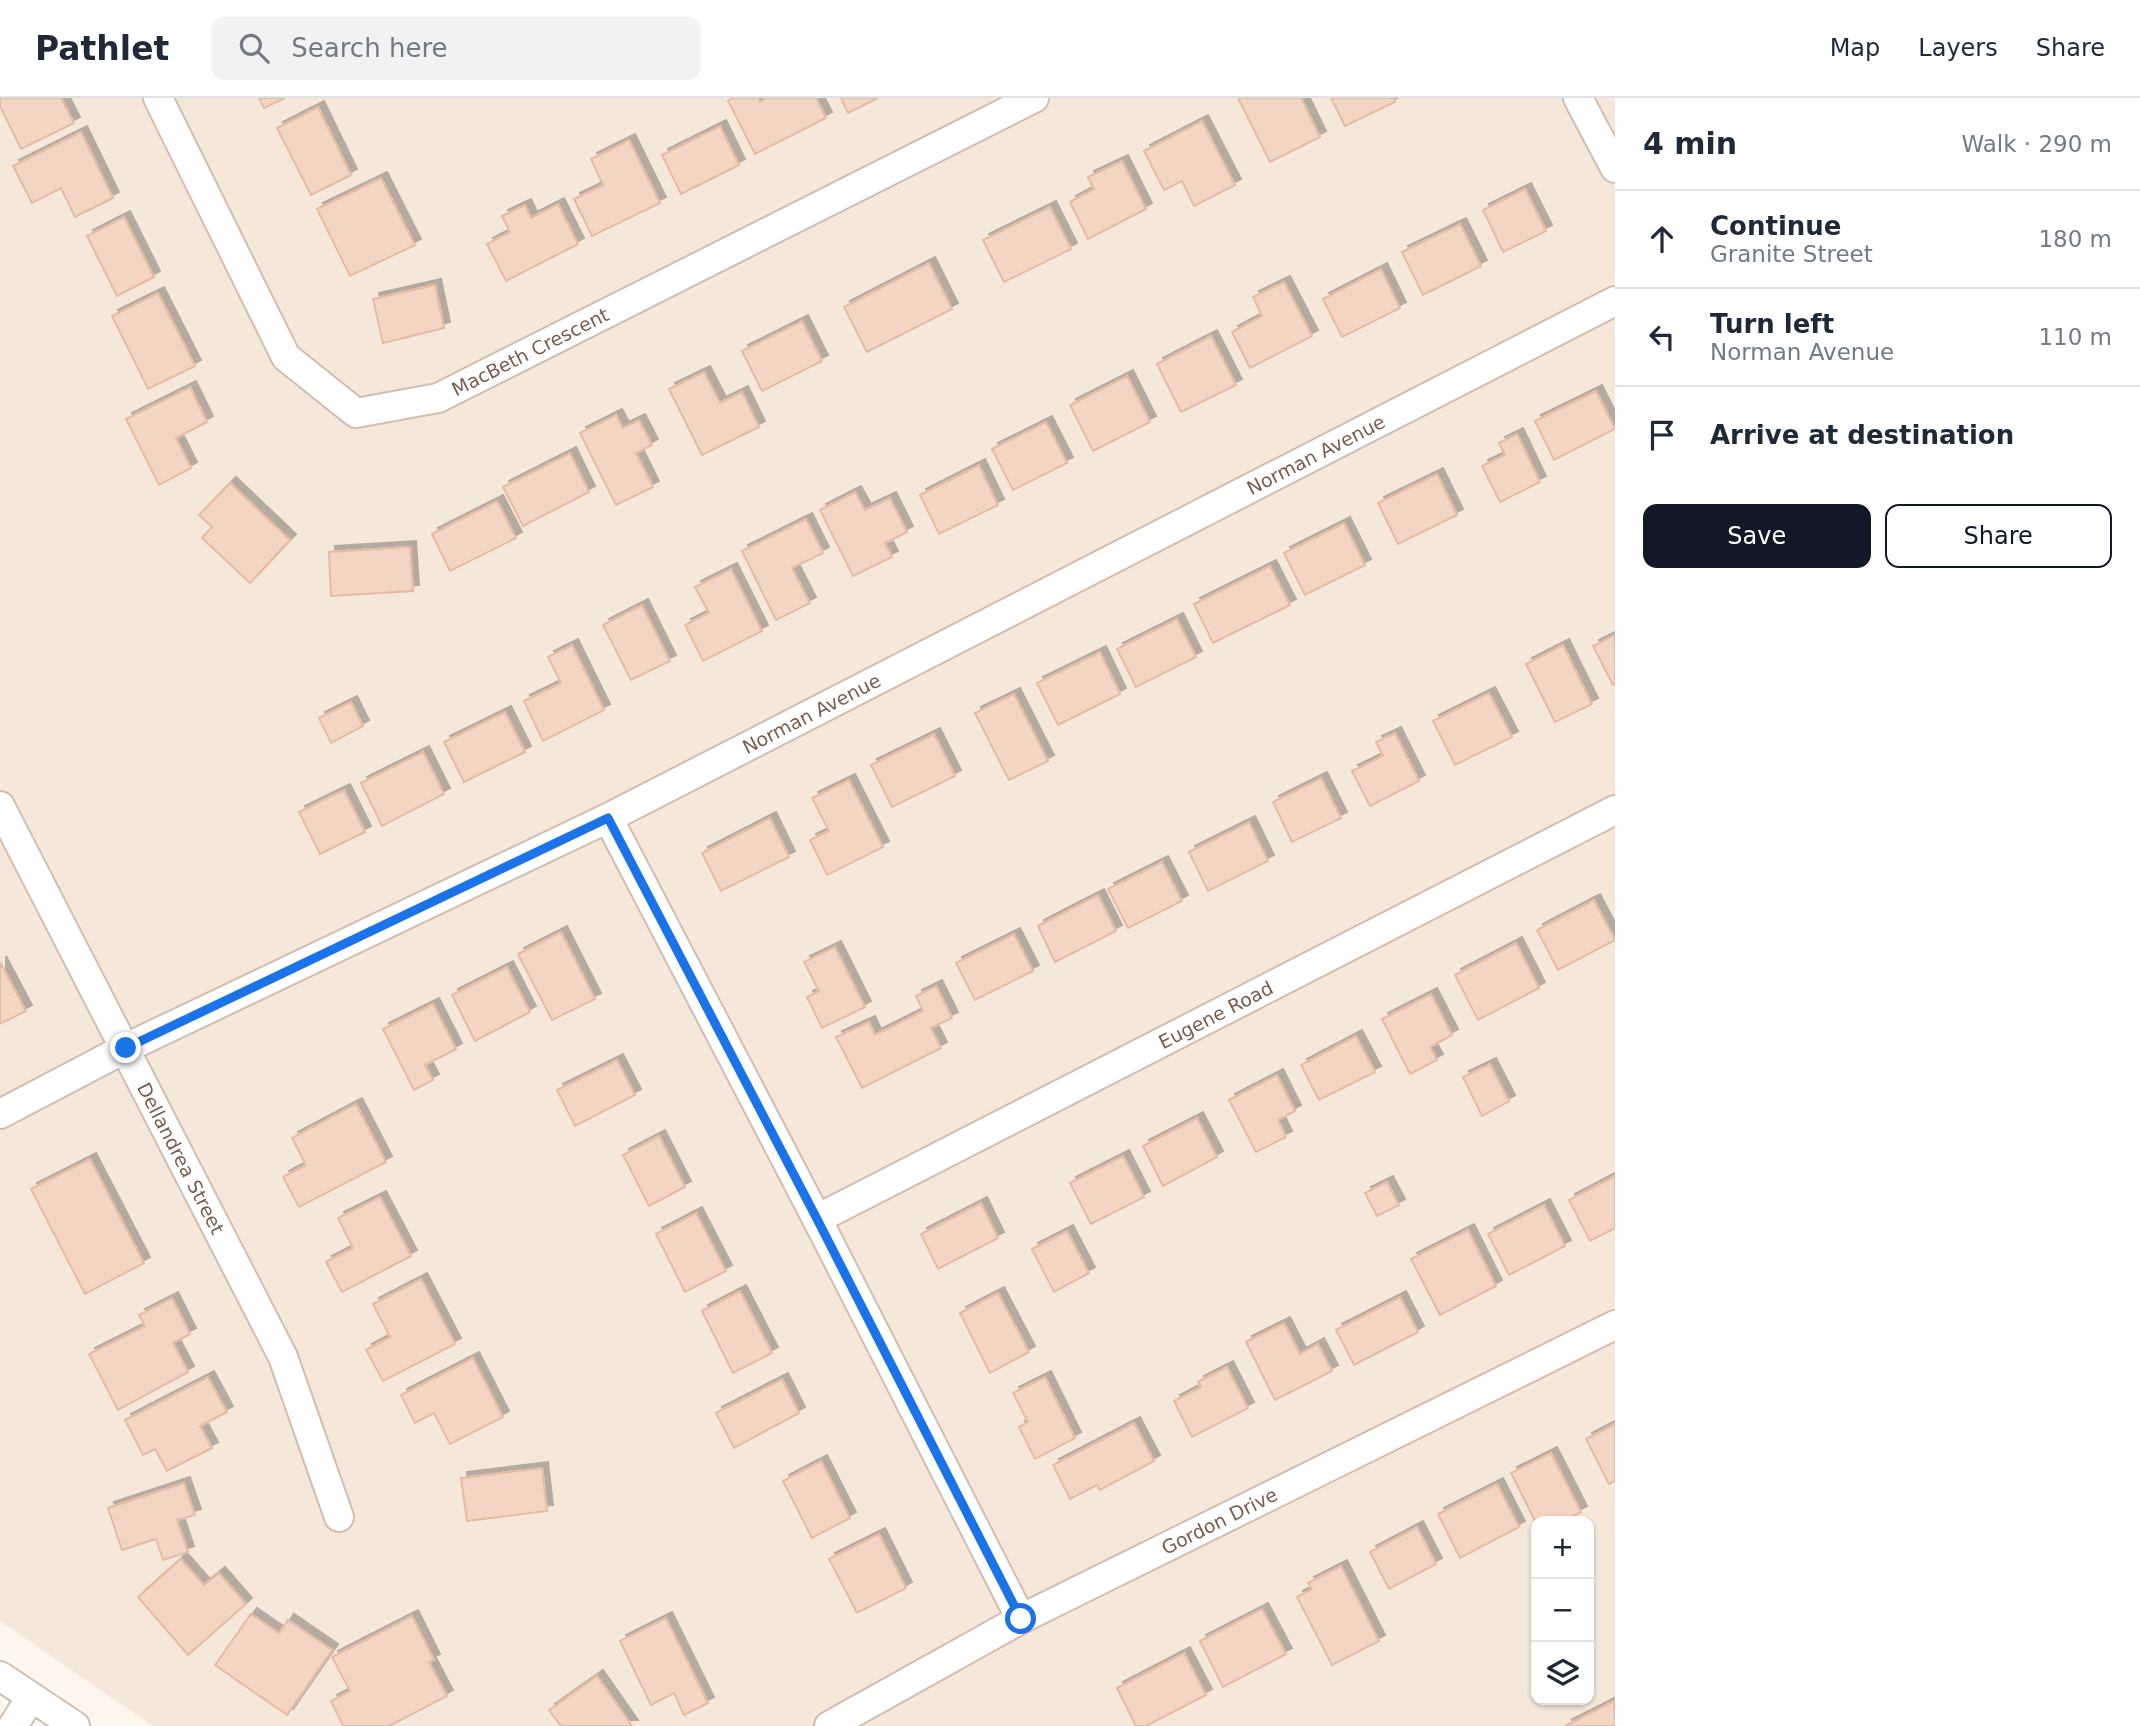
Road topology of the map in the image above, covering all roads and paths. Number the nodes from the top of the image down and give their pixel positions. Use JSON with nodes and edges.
{"nodes":[{"id":1,"x":158,"y":98,"type":"edge"},
{"id":2,"x":1034,"y":98,"type":"edge"},
{"id":3,"x":1578,"y":98,"type":"edge"},
{"id":4,"x":1615,"y":168,"type":"edge"},
{"id":5,"x":1615,"y":301,"type":"edge"},
{"id":6,"x":0,"y":806,"type":"edge"},
{"id":7,"x":1615,"y":810,"type":"edge"},
{"id":8,"x":608,"y":818,"type":"junction"},
{"id":9,"x":126,"y":1048,"type":"junction"},
{"id":10,"x":0,"y":1114,"type":"edge"},
{"id":11,"x":817,"y":1219,"type":"junction"},
{"id":12,"x":1615,"y":1325,"type":"edge"},
{"id":13,"x":339,"y":1517,"type":"dead end"},
{"id":14,"x":1021,"y":1619,"type":"junction"},
{"id":15,"x":0,"y":1676,"type":"edge"},
{"id":16,"x":31,"y":1697,"type":"junction"},
{"id":17,"x":13,"y":1726,"type":"edge"},
{"id":18,"x":75,"y":1726,"type":"edge"},
{"id":19,"x":829,"y":1726,"type":"edge"}],
"edges":[{"from":1,"to":2,"type":"street","name":"MacBeth Crescent"},
{"from":3,"to":4,"type":"street"},
{"from":5,"to":8,"type":"street","name":"Norman Avenue"},
{"from":6,"to":9,"type":"street","name":"Dellandrea Street"},
{"from":7,"to":11,"type":"street","name":"Eugene Road"},
{"from":8,"to":9,"type":"street","name":"Norman Avenue"},
{"from":8,"to":11,"type":"street"},
{"from":9,"to":10,"type":"street","name":"Norman Avenue"},
{"from":9,"to":13,"type":"street","name":"Dellandrea Street"},
{"from":11,"to":14,"type":"street"},
{"from":12,"to":14,"type":"street","name":"Gordon Drive"},
{"from":14,"to":19,"type":"street","name":"Gordon Drive"},
{"from":15,"to":16,"type":"street"},
{"from":16,"to":17,"type":"street"},
{"from":16,"to":18,"type":"street"}]}
